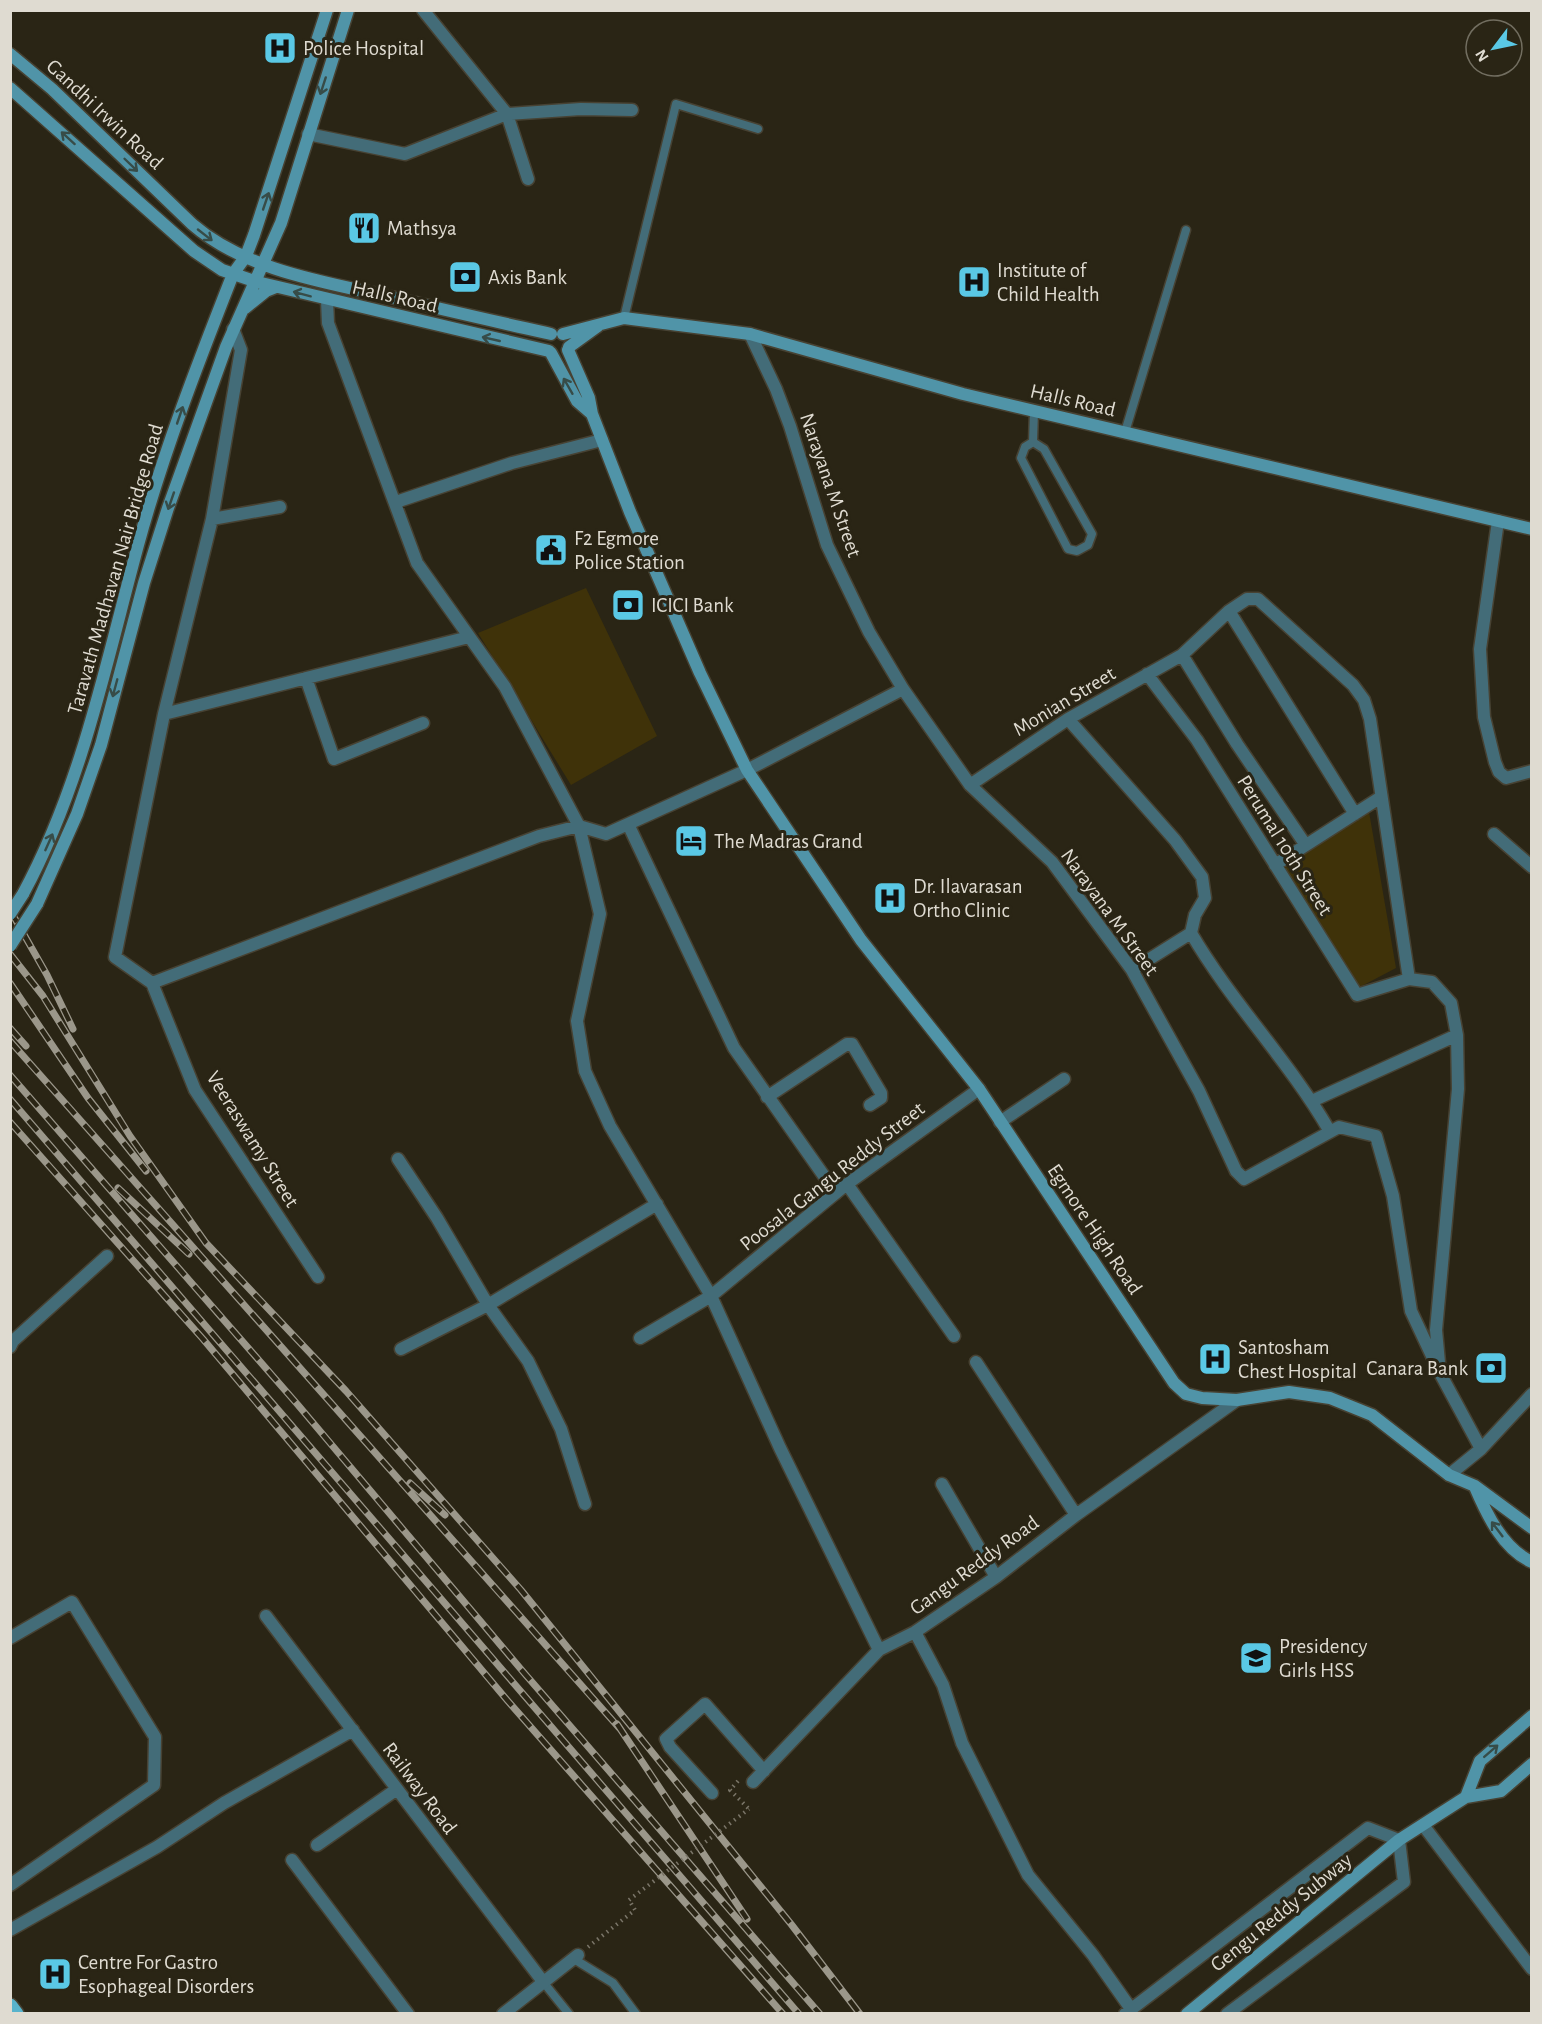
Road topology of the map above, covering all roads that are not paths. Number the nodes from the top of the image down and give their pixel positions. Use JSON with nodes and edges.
{"nodes":[{"id":1,"x":327,"y":10,"type":"edge"},
{"id":2,"x":348,"y":10,"type":"edge"},
{"id":3,"x":423,"y":10,"type":"edge"},
{"id":4,"x":10,"y":54,"type":"edge"},
{"id":5,"x":10,"y":88,"type":"edge"},
{"id":6,"x":632,"y":110,"type":"dead end"},
{"id":7,"x":507,"y":114,"type":"junction"},
{"id":8,"x":758,"y":129,"type":"dead end"},
{"id":9,"x":308,"y":134,"type":"junction"},
{"id":10,"x":528,"y":179,"type":"dead end"},
{"id":11,"x":1186,"y":230,"type":"dead end"},
{"id":12,"x":246,"y":256,"type":"junction"},
{"id":13,"x":264,"y":264,"type":"junction"},
{"id":14,"x":233,"y":274,"type":"junction"},
{"id":15,"x":257,"y":282,"type":"junction"},
{"id":16,"x":276,"y":287,"type":"junction"},
{"id":17,"x":327,"y":300,"type":"junction"},
{"id":18,"x":242,"y":310,"type":"junction"},
{"id":19,"x":624,"y":318,"type":"junction"},
{"id":20,"x":604,"y":321,"type":"junction"},
{"id":21,"x":233,"y":329,"type":"junction"},
{"id":22,"x":557,"y":334,"type":"junction"},
{"id":23,"x":750,"y":334,"type":"junction"},
{"id":24,"x":568,"y":348,"type":"junction"},
{"id":25,"x":550,"y":352,"type":"junction"},
{"id":26,"x":1034,"y":411,"type":"junction"},
{"id":27,"x":592,"y":414,"type":"junction"},
{"id":28,"x":1125,"y":432,"type":"junction"},
{"id":29,"x":602,"y":440,"type":"junction"},
{"id":30,"x":1033,"y":442,"type":"junction"},
{"id":31,"x":396,"y":502,"type":"junction"},
{"id":32,"x":280,"y":507,"type":"dead end"},
{"id":33,"x":212,"y":519,"type":"junction"},
{"id":34,"x":1498,"y":521,"type":"junction"},
{"id":35,"x":1532,"y":529,"type":"edge"},
{"id":36,"x":1229,"y":611,"type":"junction"},
{"id":37,"x":469,"y":636,"type":"junction"},
{"id":38,"x":1182,"y":655,"type":"junction"},
{"id":39,"x":1147,"y":674,"type":"junction"},
{"id":40,"x":306,"y":678,"type":"junction"},
{"id":41,"x":903,"y":689,"type":"junction"},
{"id":42,"x":164,"y":714,"type":"junction"},
{"id":43,"x":1068,"y":720,"type":"junction"},
{"id":44,"x":423,"y":723,"type":"dead end"},
{"id":45,"x":747,"y":770,"type":"junction"},
{"id":46,"x":1532,"y":771,"type":"edge"},
{"id":47,"x":970,"y":786,"type":"junction"},
{"id":48,"x":1381,"y":797,"type":"junction"},
{"id":49,"x":1355,"y":814,"type":"junction"},
{"id":50,"x":628,"y":824,"type":"junction"},
{"id":51,"x":579,"y":826,"type":"junction"},
{"id":52,"x":1494,"y":834,"type":"dead end"},
{"id":53,"x":1305,"y":844,"type":"junction"},
{"id":54,"x":1275,"y":865,"type":"junction"},
{"id":55,"x":1532,"y":867,"type":"edge"},
{"id":56,"x":10,"y":915,"type":"edge"},
{"id":57,"x":1191,"y":933,"type":"junction"},
{"id":58,"x":10,"y":946,"type":"edge"},
{"id":59,"x":1132,"y":970,"type":"junction"},
{"id":60,"x":1409,"y":979,"type":"junction"},
{"id":61,"x":152,"y":983,"type":"junction"},
{"id":62,"x":1457,"y":1035,"type":"junction"},
{"id":63,"x":1064,"y":1079,"type":"dead end"},
{"id":64,"x":979,"y":1089,"type":"junction"},
{"id":65,"x":767,"y":1097,"type":"junction"},
{"id":66,"x":1312,"y":1101,"type":"junction"},
{"id":67,"x":870,"y":1105,"type":"dead end"},
{"id":68,"x":1000,"y":1122,"type":"junction"},
{"id":69,"x":1329,"y":1130,"type":"junction"},
{"id":70,"x":398,"y":1159,"type":"dead end"},
{"id":71,"x":847,"y":1184,"type":"junction"},
{"id":72,"x":836,"y":1193,"type":"junction"},
{"id":73,"x":657,"y":1204,"type":"junction"},
{"id":74,"x":107,"y":1256,"type":"dead end"},
{"id":75,"x":318,"y":1277,"type":"dead end"},
{"id":76,"x":711,"y":1296,"type":"junction"},
{"id":77,"x":488,"y":1305,"type":"junction"},
{"id":78,"x":954,"y":1336,"type":"dead end"},
{"id":79,"x":640,"y":1338,"type":"dead end"},
{"id":80,"x":10,"y":1347,"type":"edge"},
{"id":81,"x":401,"y":1349,"type":"dead end"},
{"id":82,"x":976,"y":1362,"type":"dead end"},
{"id":83,"x":1440,"y":1373,"type":"junction"},
{"id":84,"x":1532,"y":1394,"type":"edge"},
{"id":85,"x":1237,"y":1400,"type":"junction"},
{"id":86,"x":1481,"y":1449,"type":"junction"},
{"id":87,"x":1449,"y":1475,"type":"junction"},
{"id":88,"x":942,"y":1484,"type":"dead end"},
{"id":89,"x":1475,"y":1486,"type":"junction"},
{"id":90,"x":585,"y":1504,"type":"dead end"},
{"id":91,"x":1076,"y":1515,"type":"junction"},
{"id":92,"x":1532,"y":1528,"type":"edge"},
{"id":93,"x":1532,"y":1562,"type":"edge"},
{"id":94,"x":996,"y":1577,"type":"junction"},
{"id":95,"x":266,"y":1616,"type":"dead end"},
{"id":96,"x":915,"y":1632,"type":"junction"},
{"id":97,"x":10,"y":1638,"type":"edge"},
{"id":98,"x":879,"y":1650,"type":"junction"},
{"id":99,"x":1532,"y":1716,"type":"edge"},
{"id":100,"x":352,"y":1730,"type":"junction"},
{"id":101,"x":1532,"y":1764,"type":"edge"},
{"id":102,"x":764,"y":1771,"type":"junction"},
{"id":103,"x":753,"y":1782,"type":"dead end"},
{"id":104,"x":397,"y":1789,"type":"junction"},
{"id":105,"x":712,"y":1793,"type":"dead end"},
{"id":106,"x":1466,"y":1797,"type":"junction"},
{"id":107,"x":1423,"y":1825,"type":"junction"},
{"id":108,"x":1399,"y":1840,"type":"junction"},
{"id":109,"x":317,"y":1845,"type":"dead end"},
{"id":110,"x":292,"y":1860,"type":"dead end"},
{"id":111,"x":10,"y":1885,"type":"edge"},
{"id":112,"x":10,"y":1930,"type":"edge"},
{"id":113,"x":576,"y":1957,"type":"joint"},
{"id":114,"x":1532,"y":1970,"type":"edge"},
{"id":115,"x":544,"y":1983,"type":"junction"},
{"id":116,"x":10,"y":2006,"type":"edge"},
{"id":117,"x":1128,"y":2011,"type":"edge"},
{"id":118,"x":16,"y":2013,"type":"edge"},
{"id":119,"x":408,"y":2013,"type":"edge"},
{"id":120,"x":503,"y":2013,"type":"edge"},
{"id":121,"x":569,"y":2013,"type":"edge"},
{"id":122,"x":636,"y":2013,"type":"edge"},
{"id":123,"x":1187,"y":2013,"type":"edge"},
{"id":124,"x":1227,"y":2013,"type":"edge"}],
"edges":[{"from":12,"to":1,"type":"main road","name":"Taravath Madhavan Nair Bridge Road","one_way":true},
{"from":2,"to":9,"type":"main road","name":"Taravath Madhavan Nair Bridge Road","one_way":true},
{"from":3,"to":7,"type":"street"},
{"from":4,"to":12,"type":"main road","name":"Gandhi Irwin Road","one_way":true},
{"from":14,"to":5,"type":"main road","name":"Gandhi Irwin Road","one_way":true},
{"from":6,"to":7,"type":"street"},
{"from":7,"to":9,"type":"street"},
{"from":7,"to":10,"type":"street"},
{"from":8,"to":19,"type":"lane"},
{"from":9,"to":13,"type":"main road","name":"Taravath Madhavan Nair Bridge Road"},
{"from":11,"to":28,"type":"lane"},
{"from":12,"to":13,"type":"main road"},
{"from":12,"to":14,"type":"main road","name":"Taravath Madhavan Nair Bridge Road"},
{"from":13,"to":15,"type":"main road","name":"Taravath Madhavan Nair Bridge Road"},
{"from":13,"to":22,"type":"main road","name":"Halls Road"},
{"from":14,"to":15,"type":"main road","name":"Halls Road"},
{"from":56,"to":14,"type":"main road","name":"Taravath Madhavan Nair Bridge Road","one_way":true,"bridge":true},
{"from":15,"to":16,"type":"main road","name":"Halls Road"},
{"from":15,"to":18,"type":"main road","name":"Taravath Madhavan Nair Bridge Road"},
{"from":17,"to":16,"type":"main road","name":"Halls Road","one_way":true},
{"from":16,"to":18,"type":"main road"},
{"from":25,"to":17,"type":"main road","name":"Halls Road","one_way":true},
{"from":17,"to":31,"type":"street"},
{"from":18,"to":21,"type":"main road","name":"Taravath Madhavan Nair Bridge Road"},
{"from":19,"to":20,"type":"main road","name":"Halls Road"},
{"from":19,"to":23,"type":"main road","name":"Halls Road"},
{"from":20,"to":22,"type":"main road","name":"Halls Road"},
{"from":20,"to":24,"type":"main road","name":"Halls Road"},
{"from":21,"to":33,"type":"street"},
{"from":21,"to":58,"type":"main road","name":"Taravath Madhavan Nair Bridge Road","one_way":true,"bridge":true},
{"from":22,"to":24,"type":"main road"},
{"from":22,"to":25,"type":"main road"},
{"from":23,"to":26,"type":"main road","name":"Halls Road"},
{"from":23,"to":41,"type":"street","name":"Narayana M Street"},
{"from":24,"to":25,"type":"main road","name":"Halls Road"},
{"from":24,"to":27,"type":"main road"},
{"from":27,"to":25,"type":"main road","one_way":true},
{"from":26,"to":28,"type":"main road","name":"Halls Road"},
{"from":26,"to":30,"type":"lane"},
{"from":27,"to":29,"type":"main road"},
{"from":28,"to":34,"type":"main road","name":"Halls Road"},
{"from":29,"to":31,"type":"street"},
{"from":29,"to":45,"type":"main road"},
{"from":30,"to":30,"type":"lane"},
{"from":31,"to":37,"type":"street"},
{"from":32,"to":33,"type":"street"},
{"from":33,"to":42,"type":"street"},
{"from":34,"to":35,"type":"main road","name":"Halls Road"},
{"from":34,"to":46,"type":"street"},
{"from":36,"to":38,"type":"street","name":"Monian Street"},
{"from":36,"to":48,"type":"street","name":"Monian Street"},
{"from":36,"to":49,"type":"street"},
{"from":37,"to":40,"type":"street"},
{"from":37,"to":51,"type":"street"},
{"from":38,"to":39,"type":"street","name":"Monian Street"},
{"from":38,"to":53,"type":"street"},
{"from":39,"to":43,"type":"street","name":"Monian Street"},
{"from":39,"to":54,"type":"street","name":"Perumal 10th Street"},
{"from":40,"to":42,"type":"street"},
{"from":40,"to":44,"type":"street"},
{"from":41,"to":45,"type":"street"},
{"from":41,"to":47,"type":"street","name":"Narayana M Street"},
{"from":42,"to":61,"type":"street"},
{"from":43,"to":47,"type":"street","name":"Monian Street"},
{"from":43,"to":57,"type":"street"},
{"from":45,"to":50,"type":"street"},
{"from":45,"to":64,"type":"main road","name":"Egmore High Road"},
{"from":47,"to":59,"type":"street","name":"Narayana M Street"},
{"from":48,"to":49,"type":"street"},
{"from":48,"to":60,"type":"street"},
{"from":49,"to":53,"type":"street"},
{"from":50,"to":51,"type":"street"},
{"from":50,"to":65,"type":"street"},
{"from":51,"to":61,"type":"street"},
{"from":51,"to":73,"type":"street"},
{"from":52,"to":55,"type":"street"},
{"from":53,"to":54,"type":"street"},
{"from":54,"to":60,"type":"street","name":"Perumal 10th Street"},
{"from":57,"to":59,"type":"street"},
{"from":57,"to":66,"type":"street"},
{"from":59,"to":69,"type":"street","name":"Narayana M Street"},
{"from":60,"to":62,"type":"street"},
{"from":61,"to":75,"type":"street","name":"Veeraswamy Street"},
{"from":62,"to":66,"type":"street"},
{"from":62,"to":83,"type":"street"},
{"from":63,"to":68,"type":"street"},
{"from":64,"to":68,"type":"main road","name":"Egmore High Road"},
{"from":64,"to":71,"type":"street","name":"Poosala Gangu Reddy Street"},
{"from":65,"to":67,"type":"street"},
{"from":65,"to":72,"type":"street"},
{"from":66,"to":69,"type":"street"},
{"from":68,"to":85,"type":"main road","name":"Egmore High Road"},
{"from":69,"to":83,"type":"street"},
{"from":70,"to":77,"type":"street"},
{"from":71,"to":72,"type":"street","name":"Poosala Gangu Reddy Street"},
{"from":71,"to":78,"type":"street"},
{"from":72,"to":76,"type":"street","name":"Poosala Gangu Reddy Street"},
{"from":73,"to":76,"type":"street"},
{"from":73,"to":77,"type":"street"},
{"from":74,"to":80,"type":"street"},
{"from":76,"to":79,"type":"street","name":"Poosala Gangu Reddy Street"},
{"from":76,"to":98,"type":"street"},
{"from":77,"to":81,"type":"street"},
{"from":77,"to":90,"type":"street"},
{"from":82,"to":91,"type":"street"},
{"from":83,"to":86,"type":"street"},
{"from":84,"to":86,"type":"street"},
{"from":85,"to":87,"type":"main road","name":"Egmore High Road"},
{"from":85,"to":91,"type":"street","name":"Gangu Reddy Road"},
{"from":86,"to":87,"type":"street"},
{"from":87,"to":89,"type":"main road","name":"Egmore High Road"},
{"from":88,"to":94,"type":"street"},
{"from":89,"to":92,"type":"main road","name":"Egmore High Road"},
{"from":93,"to":89,"type":"main road","one_way":true},
{"from":91,"to":94,"type":"street","name":"Gangu Reddy Road"},
{"from":94,"to":96,"type":"street","name":"Gangu Reddy Road"},
{"from":95,"to":100,"type":"street","name":"Railway Road"},
{"from":96,"to":98,"type":"street","name":"Gangu Reddy Road"},
{"from":96,"to":117,"type":"street"},
{"from":97,"to":111,"type":"street"},
{"from":98,"to":102,"type":"street","name":"Gangu Reddy Road"},
{"from":106,"to":99,"type":"main road","one_way":true},
{"from":100,"to":104,"type":"street","name":"Railway Road"},
{"from":100,"to":112,"type":"street"},
{"from":101,"to":106,"type":"main road"},
{"from":102,"to":103,"type":"street","name":"Gangu Reddy Road"},
{"from":102,"to":105,"type":"street"},
{"from":104,"to":109,"type":"street"},
{"from":104,"to":115,"type":"street","name":"Railway Road"},
{"from":106,"to":107,"type":"main road","name":"Gengu Reddy Subway"},
{"from":107,"to":108,"type":"main road","name":"Gengu Reddy Subway"},
{"from":107,"to":114,"type":"street"},
{"from":108,"to":117,"type":"street"},
{"from":108,"to":123,"type":"main road","name":"Gengu Reddy Subway"},
{"from":108,"to":124,"type":"street"},
{"from":110,"to":119,"type":"street"},
{"from":113,"to":115,"type":"street"},
{"from":113,"to":122,"type":"lane"},
{"from":115,"to":120,"type":"street"},
{"from":115,"to":121,"type":"lane"},
{"from":116,"to":118,"type":"main road"}]}
